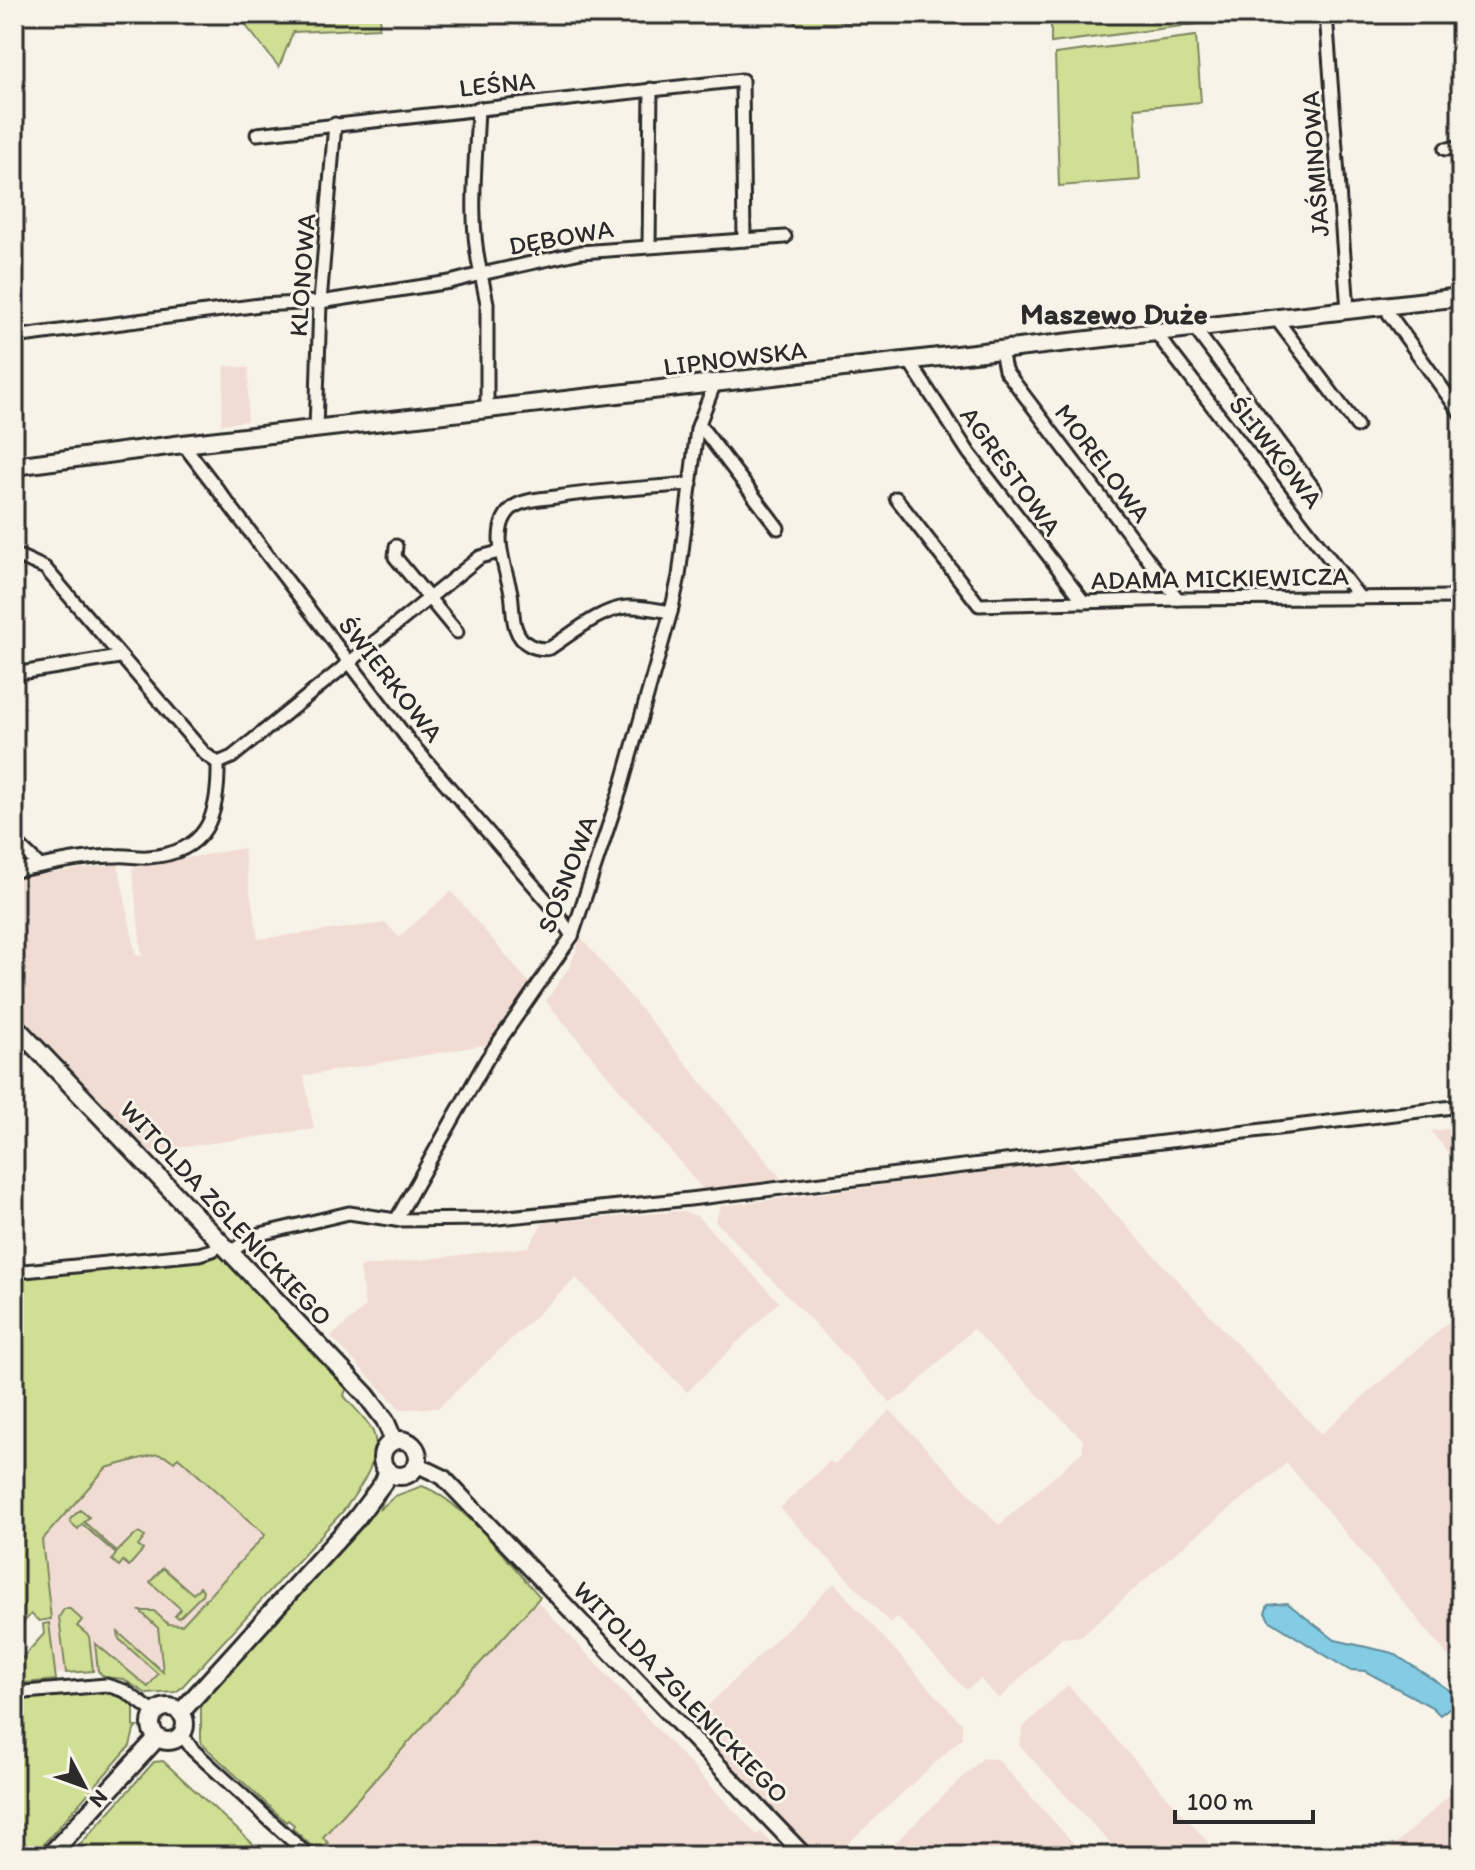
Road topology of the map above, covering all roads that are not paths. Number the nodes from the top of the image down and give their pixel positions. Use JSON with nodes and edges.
{"nodes":[{"id":1,"x":1326,"y":14,"type":"edge"},
{"id":2,"x":651,"y":89,"type":"junction"},
{"id":3,"x":478,"y":108,"type":"junction"},
{"id":4,"x":335,"y":124,"type":"junction"},
{"id":5,"x":257,"y":134,"type":"dead end"},
{"id":6,"x":1461,"y":148,"type":"edge"},
{"id":7,"x":1445,"y":149,"type":"dead end"},
{"id":8,"x":785,"y":237,"type":"dead end"},
{"id":9,"x":744,"y":240,"type":"junction"},
{"id":10,"x":649,"y":245,"type":"junction"},
{"id":11,"x":481,"y":274,"type":"junction"},
{"id":12,"x":1461,"y":297,"type":"edge"},
{"id":13,"x":320,"y":302,"type":"junction"},
{"id":14,"x":1387,"y":306,"type":"junction"},
{"id":15,"x":1348,"y":310,"type":"junction"},
{"id":16,"x":1277,"y":320,"type":"junction"},
{"id":17,"x":1195,"y":329,"type":"junction"},
{"id":18,"x":1156,"y":333,"type":"junction"},
{"id":19,"x":14,"y":337,"type":"edge"},
{"id":20,"x":1001,"y":351,"type":"junction"},
{"id":21,"x":909,"y":361,"type":"junction"},
{"id":22,"x":714,"y":385,"type":"junction"},
{"id":23,"x":487,"y":410,"type":"junction"},
{"id":24,"x":1461,"y":414,"type":"edge"},
{"id":25,"x":699,"y":424,"type":"junction"},
{"id":26,"x":1357,"y":426,"type":"dead end"},
{"id":27,"x":316,"y":430,"type":"junction"},
{"id":28,"x":183,"y":444,"type":"junction"},
{"id":29,"x":14,"y":466,"type":"edge"},
{"id":30,"x":691,"y":484,"type":"junction"},
{"id":31,"x":1315,"y":490,"type":"dead end"},
{"id":32,"x":896,"y":498,"type":"dead end"},
{"id":33,"x":778,"y":528,"type":"dead end"},
{"id":34,"x":396,"y":546,"type":"dead end"},
{"id":35,"x":499,"y":552,"type":"junction"},
{"id":36,"x":14,"y":558,"type":"edge"},
{"id":37,"x":1461,"y":597,"type":"edge"},
{"id":38,"x":429,"y":598,"type":"junction"},
{"id":39,"x":1360,"y":598,"type":"junction"},
{"id":40,"x":1178,"y":599,"type":"junction"},
{"id":41,"x":1084,"y":602,"type":"junction"},
{"id":42,"x":671,"y":612,"type":"junction"},
{"id":43,"x":457,"y":632,"type":"dead end"},
{"id":44,"x":119,"y":657,"type":"junction"},
{"id":45,"x":348,"y":664,"type":"junction"},
{"id":46,"x":14,"y":674,"type":"edge"},
{"id":47,"x":218,"y":763,"type":"junction"},
{"id":48,"x":14,"y":841,"type":"edge"},
{"id":49,"x":40,"y":866,"type":"junction"},
{"id":50,"x":14,"y":871,"type":"edge"},
{"id":51,"x":572,"y":936,"type":"junction"},
{"id":52,"x":14,"y":1025,"type":"edge"},
{"id":53,"x":1461,"y":1106,"type":"edge"},
{"id":54,"x":396,"y":1220,"type":"junction"},
{"id":55,"x":226,"y":1248,"type":"junction"},
{"id":56,"x":14,"y":1272,"type":"edge"},
{"id":57,"x":394,"y":1441,"type":"junction"},
{"id":58,"x":418,"y":1465,"type":"junction"},
{"id":59,"x":388,"y":1471,"type":"junction"},
{"id":60,"x":14,"y":1693,"type":"edge"},
{"id":61,"x":181,"y":1712,"type":"junction"},
{"id":62,"x":155,"y":1713,"type":"junction"},
{"id":63,"x":182,"y":1735,"type":"junction"},
{"id":64,"x":157,"y":1738,"type":"junction"},
{"id":65,"x":49,"y":1856,"type":"edge"},
{"id":66,"x":309,"y":1856,"type":"edge"},
{"id":67,"x":805,"y":1856,"type":"edge"}],
"edges":[{"from":1,"to":15,"type":"street","name":"JAŚMINOWA"},
{"from":2,"to":3,"type":"street","name":"LEŚNA"},
{"from":2,"to":9,"type":"street","name":"LEŚNA"},
{"from":2,"to":10,"type":"street"},
{"from":3,"to":4,"type":"street","name":"LEŚNA"},
{"from":3,"to":11,"type":"street"},
{"from":4,"to":5,"type":"street","name":"LEŚNA"},
{"from":4,"to":13,"type":"street","name":"KLONOWA"},
{"from":6,"to":7,"type":"street"},
{"from":8,"to":9,"type":"street","name":"DĘBOWA"},
{"from":9,"to":10,"type":"street","name":"DĘBOWA"},
{"from":10,"to":11,"type":"street","name":"DĘBOWA"},
{"from":11,"to":13,"type":"street"},
{"from":11,"to":23,"type":"street","name":"DĘBOWA"},
{"from":12,"to":14,"type":"main road","name":"LIPNOWSKA"},
{"from":13,"to":19,"type":"street"},
{"from":13,"to":27,"type":"street","name":"KLONOWA"},
{"from":14,"to":15,"type":"main road","name":"LIPNOWSKA"},
{"from":14,"to":24,"type":"street"},
{"from":15,"to":16,"type":"main road","name":"LIPNOWSKA"},
{"from":16,"to":17,"type":"main road","name":"LIPNOWSKA"},
{"from":16,"to":26,"type":"street"},
{"from":17,"to":18,"type":"main road","name":"LIPNOWSKA"},
{"from":17,"to":31,"type":"street"},
{"from":18,"to":20,"type":"main road","name":"LIPNOWSKA"},
{"from":18,"to":39,"type":"street","name":"ŚLIWKOWA"},
{"from":20,"to":21,"type":"main road","name":"LIPNOWSKA"},
{"from":20,"to":40,"type":"street","name":"MORELOWA"},
{"from":21,"to":22,"type":"main road","name":"LIPNOWSKA"},
{"from":21,"to":41,"type":"street","name":"AGRESTOWA"},
{"from":22,"to":23,"type":"main road","name":"LIPNOWSKA"},
{"from":22,"to":25,"type":"street","name":"SOSNOWA"},
{"from":23,"to":27,"type":"main road","name":"LIPNOWSKA"},
{"from":25,"to":30,"type":"street","name":"SOSNOWA"},
{"from":25,"to":33,"type":"street"},
{"from":27,"to":28,"type":"main road","name":"LIPNOWSKA"},
{"from":28,"to":29,"type":"main road","name":"LIPNOWSKA"},
{"from":28,"to":45,"type":"street","name":"ŚWIERKOWA"},
{"from":30,"to":35,"type":"street"},
{"from":30,"to":42,"type":"street","name":"SOSNOWA"},
{"from":32,"to":41,"type":"street","name":"ADAMA MICKIEWICZA"},
{"from":34,"to":38,"type":"street"},
{"from":35,"to":38,"type":"street"},
{"from":35,"to":42,"type":"street"},
{"from":36,"to":44,"type":"street"},
{"from":37,"to":39,"type":"street","name":"ADAMA MICKIEWICZA"},
{"from":38,"to":43,"type":"street"},
{"from":38,"to":45,"type":"street"},
{"from":39,"to":40,"type":"street","name":"ADAMA MICKIEWICZA"},
{"from":40,"to":41,"type":"street","name":"ADAMA MICKIEWICZA"},
{"from":42,"to":51,"type":"street","name":"SOSNOWA"},
{"from":44,"to":46,"type":"street"},
{"from":44,"to":47,"type":"street"},
{"from":45,"to":47,"type":"street"},
{"from":45,"to":51,"type":"street","name":"ŚWIERKOWA"},
{"from":47,"to":49,"type":"street"},
{"from":48,"to":49,"type":"street"},
{"from":49,"to":50,"type":"street"},
{"from":51,"to":54,"type":"street","name":"SOSNOWA"},
{"from":52,"to":55,"type":"main road","name":"WITOLDA ZGLENICKIEGO"},
{"from":53,"to":54,"type":"street"},
{"from":54,"to":55,"type":"street"},
{"from":55,"to":56,"type":"street"},
{"from":55,"to":57,"type":"main road","name":"WITOLDA ZGLENICKIEGO"},
{"from":57,"to":58,"type":"main road"},
{"from":57,"to":59,"type":"main road"},
{"from":58,"to":59,"type":"main road"},
{"from":58,"to":67,"type":"street","name":"WITOLDA ZGLENICKIEGO"},
{"from":59,"to":61,"type":"main road"},
{"from":60,"to":62,"type":"street"},
{"from":61,"to":62,"type":"main road"},
{"from":61,"to":63,"type":"main road"},
{"from":62,"to":64,"type":"main road"},
{"from":63,"to":64,"type":"main road"},
{"from":63,"to":66,"type":"street"},
{"from":64,"to":65,"type":"main road"}]}
